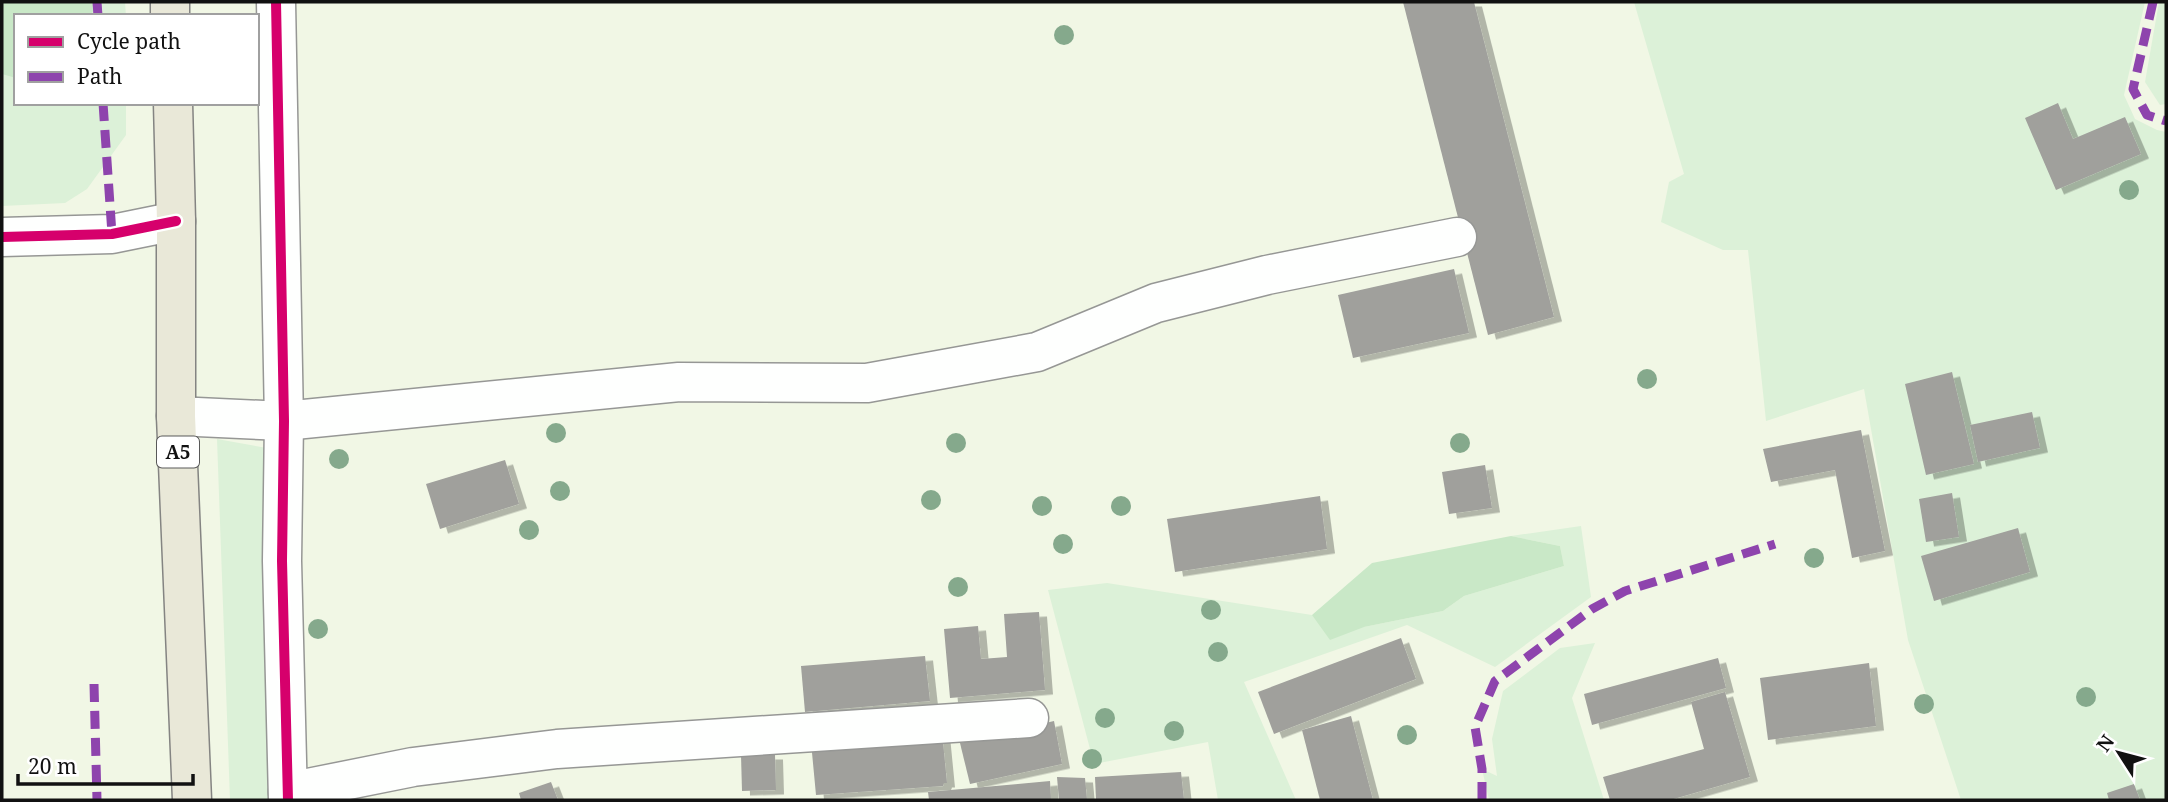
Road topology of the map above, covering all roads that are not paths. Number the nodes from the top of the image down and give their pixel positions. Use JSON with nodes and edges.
{"nodes":[{"id":1,"x":276,"y":2,"type":"edge"},
{"id":2,"x":173,"y":105,"type":"edge"},
{"id":3,"x":176,"y":221,"type":"junction"},
{"id":4,"x":2,"y":237,"type":"edge"},
{"id":5,"x":1457,"y":237,"type":"dead end"},
{"id":6,"x":176,"y":416,"type":"junction"},
{"id":7,"x":284,"y":421,"type":"junction"},
{"id":8,"x":1030,"y":718,"type":"dead end"},
{"id":9,"x":288,"y":796,"type":"edge"},
{"id":10,"x":192,"y":800,"type":"edge"}],
"edges":[{"from":1,"to":7,"type":"street"},
{"from":2,"to":3,"type":"highway","name":"A5","number":"A5"},
{"from":3,"to":4,"type":"street"},
{"from":3,"to":6,"type":"highway","name":"A5","number":"A5"},
{"from":5,"to":7,"type":"street"},
{"from":6,"to":7,"type":"street"},
{"from":6,"to":10,"type":"highway","name":"A5","number":"A5"},
{"from":7,"to":9,"type":"street"},
{"from":8,"to":9,"type":"street"}]}
